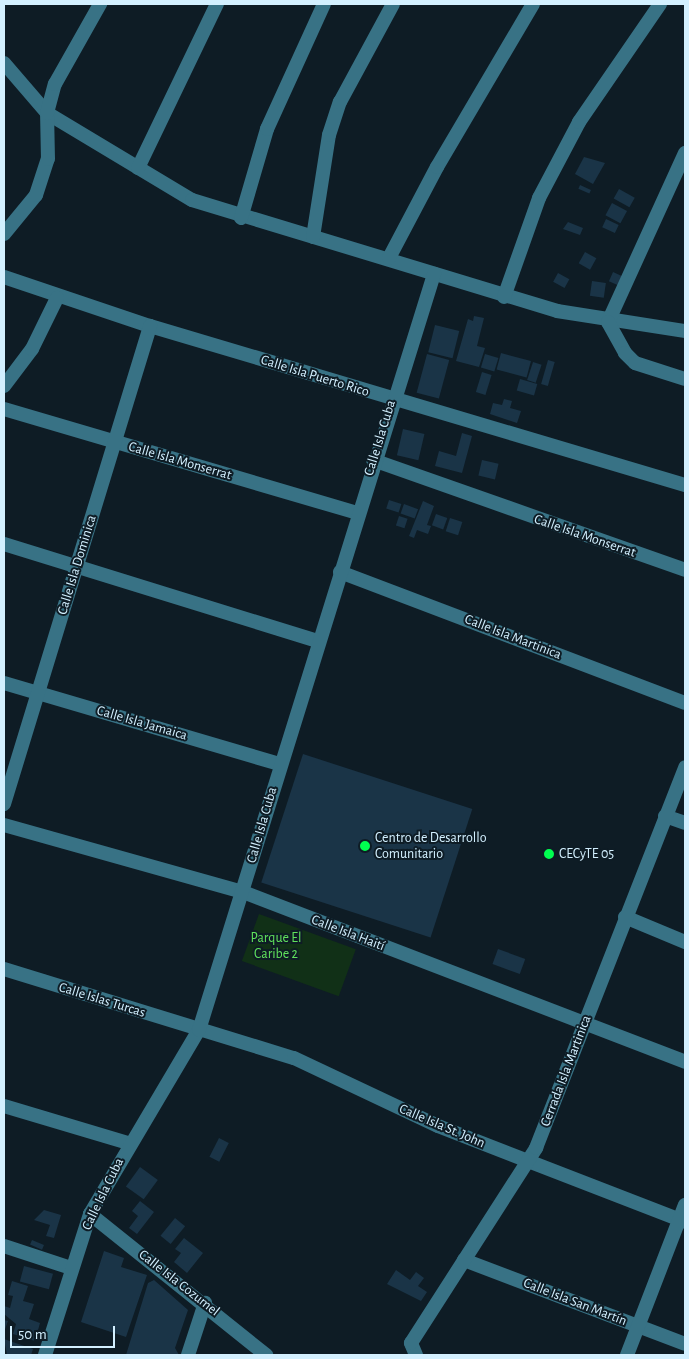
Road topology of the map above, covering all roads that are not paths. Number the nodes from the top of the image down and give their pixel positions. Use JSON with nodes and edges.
{"nodes":[{"id":1,"x":100,"y":4,"type":"edge"},
{"id":2,"x":217,"y":4,"type":"edge"},
{"id":3,"x":324,"y":4,"type":"edge"},
{"id":4,"x":393,"y":4,"type":"edge"},
{"id":5,"x":533,"y":4,"type":"edge"},
{"id":6,"x":660,"y":4,"type":"edge"},
{"id":7,"x":4,"y":63,"type":"edge"},
{"id":8,"x":47,"y":112,"type":"junction"},
{"id":9,"x":685,"y":153,"type":"edge"},
{"id":10,"x":138,"y":168,"type":"junction"},
{"id":11,"x":241,"y":218,"type":"junction"},
{"id":12,"x":4,"y":234,"type":"edge"},
{"id":13,"x":314,"y":237,"type":"junction"},
{"id":14,"x":390,"y":258,"type":"junction"},
{"id":15,"x":434,"y":274,"type":"junction"},
{"id":16,"x":4,"y":277,"type":"edge"},
{"id":17,"x":504,"y":297,"type":"junction"},
{"id":18,"x":57,"y":298,"type":"junction"},
{"id":19,"x":608,"y":322,"type":"junction"},
{"id":20,"x":150,"y":326,"type":"junction"},
{"id":21,"x":685,"y":331,"type":"edge"},
{"id":22,"x":685,"y":379,"type":"edge"},
{"id":23,"x":4,"y":386,"type":"edge"},
{"id":24,"x":392,"y":400,"type":"junction"},
{"id":25,"x":4,"y":409,"type":"edge"},
{"id":26,"x":115,"y":442,"type":"junction"},
{"id":27,"x":373,"y":460,"type":"junction"},
{"id":28,"x":685,"y":485,"type":"edge"},
{"id":29,"x":357,"y":513,"type":"junction"},
{"id":30,"x":4,"y":544,"type":"edge"},
{"id":31,"x":77,"y":565,"type":"junction"},
{"id":32,"x":685,"y":570,"type":"edge"},
{"id":33,"x":340,"y":572,"type":"junction"},
{"id":34,"x":318,"y":641,"type":"junction"},
{"id":35,"x":4,"y":683,"type":"edge"},
{"id":36,"x":38,"y":693,"type":"junction"},
{"id":37,"x":685,"y":703,"type":"edge"},
{"id":38,"x":280,"y":764,"type":"junction"},
{"id":39,"x":685,"y":767,"type":"edge"},
{"id":40,"x":4,"y":804,"type":"edge"},
{"id":41,"x":665,"y":816,"type":"junction"},
{"id":42,"x":685,"y":823,"type":"edge"},
{"id":43,"x":4,"y":825,"type":"edge"},
{"id":44,"x":243,"y":892,"type":"junction"},
{"id":45,"x":625,"y":917,"type":"junction"},
{"id":46,"x":685,"y":942,"type":"edge"},
{"id":47,"x":4,"y":969,"type":"edge"},
{"id":48,"x":586,"y":1021,"type":"junction"},
{"id":49,"x":199,"y":1030,"type":"junction"},
{"id":50,"x":685,"y":1062,"type":"edge"},
{"id":51,"x":4,"y":1106,"type":"edge"},
{"id":52,"x":128,"y":1143,"type":"junction"},
{"id":53,"x":529,"y":1163,"type":"junction"},
{"id":54,"x":685,"y":1206,"type":"edge"},
{"id":55,"x":90,"y":1214,"type":"junction"},
{"id":56,"x":682,"y":1221,"type":"edge"},
{"id":57,"x":4,"y":1246,"type":"edge"},
{"id":58,"x":464,"y":1260,"type":"junction"},
{"id":59,"x":71,"y":1268,"type":"junction"},
{"id":60,"x":205,"y":1303,"type":"junction"},
{"id":61,"x":638,"y":1326,"type":"junction"},
{"id":62,"x":685,"y":1344,"type":"edge"},
{"id":63,"x":415,"y":1354,"type":"edge"},
{"id":64,"x":44,"y":1355,"type":"edge"},
{"id":65,"x":188,"y":1355,"type":"edge"},
{"id":66,"x":266,"y":1355,"type":"edge"},
{"id":67,"x":627,"y":1355,"type":"edge"}],
"edges":[{"from":1,"to":8,"type":"street"},
{"from":2,"to":10,"type":"street"},
{"from":3,"to":11,"type":"street"},
{"from":4,"to":13,"type":"street"},
{"from":5,"to":14,"type":"street"},
{"from":6,"to":17,"type":"street"},
{"from":7,"to":8,"type":"street"},
{"from":8,"to":10,"type":"street"},
{"from":8,"to":12,"type":"street"},
{"from":9,"to":19,"type":"street"},
{"from":10,"to":11,"type":"street"},
{"from":11,"to":13,"type":"street"},
{"from":13,"to":14,"type":"street"},
{"from":14,"to":15,"type":"street"},
{"from":15,"to":17,"type":"street"},
{"from":15,"to":24,"type":"street","name":"Calle Isla Cuba"},
{"from":16,"to":18,"type":"street","name":"Calle Isla Puerto Rico"},
{"from":17,"to":19,"type":"street"},
{"from":18,"to":20,"type":"street","name":"Calle Isla Puerto Rico"},
{"from":18,"to":23,"type":"street"},
{"from":19,"to":21,"type":"street"},
{"from":19,"to":22,"type":"street"},
{"from":20,"to":24,"type":"street","name":"Calle Isla Puerto Rico"},
{"from":20,"to":26,"type":"street","name":"Calle Isla Dominica"},
{"from":24,"to":27,"type":"street","name":"Calle Isla Cuba"},
{"from":24,"to":28,"type":"street","name":"Calle Isla Puerto Rico"},
{"from":25,"to":26,"type":"street","name":"Calle Isla Monserrat"},
{"from":26,"to":29,"type":"street","name":"Calle Isla Monserrat"},
{"from":26,"to":31,"type":"street","name":"Calle Isla Dominica"},
{"from":27,"to":29,"type":"street","name":"Calle Isla Cuba"},
{"from":27,"to":32,"type":"street","name":"Calle Isla Monserrat"},
{"from":29,"to":33,"type":"street","name":"Calle Isla Cuba"},
{"from":30,"to":31,"type":"street"},
{"from":31,"to":34,"type":"street"},
{"from":31,"to":36,"type":"street","name":"Calle Isla Dominica"},
{"from":33,"to":34,"type":"street","name":"Calle Isla Cuba"},
{"from":33,"to":37,"type":"street","name":"Calle Isla Martinica"},
{"from":34,"to":38,"type":"street","name":"Calle Isla Cuba"},
{"from":35,"to":36,"type":"street","name":"Calle Isla Jamaica"},
{"from":36,"to":38,"type":"street","name":"Calle Isla Jamaica"},
{"from":36,"to":40,"type":"street","name":"Calle Isla Dominica"},
{"from":38,"to":44,"type":"street","name":"Calle Isla Cuba"},
{"from":39,"to":41,"type":"street","name":"Cerrada Isla Martinica"},
{"from":41,"to":42,"type":"street"},
{"from":41,"to":45,"type":"street","name":"Cerrada Isla Martinica"},
{"from":43,"to":44,"type":"street","name":"Calle Isla Haití"},
{"from":44,"to":48,"type":"street","name":"Calle Isla Haití"},
{"from":44,"to":49,"type":"street","name":"Calle Isla Cuba"},
{"from":45,"to":46,"type":"street"},
{"from":45,"to":48,"type":"street","name":"Cerrada Isla Martinica"},
{"from":47,"to":49,"type":"street","name":"Calle Islas Turcas"},
{"from":48,"to":50,"type":"street","name":"Calle Isla Haití"},
{"from":48,"to":53,"type":"street","name":"Cerrada Isla Martinica"},
{"from":49,"to":52,"type":"street","name":"Calle Isla Cuba"},
{"from":49,"to":53,"type":"street","name":"Calle Isla St. John"},
{"from":51,"to":52,"type":"street"},
{"from":52,"to":55,"type":"street","name":"Calle Isla Cuba"},
{"from":53,"to":56,"type":"street","name":"Calle Isla St. John"},
{"from":53,"to":58,"type":"street","name":"Cerrada Isla Martinica"},
{"from":54,"to":56,"type":"street"},
{"from":55,"to":59,"type":"street","name":"Calle Isla Cuba"},
{"from":55,"to":60,"type":"street","name":"Calle Isla Cozumel"},
{"from":56,"to":61,"type":"street"},
{"from":57,"to":59,"type":"street"},
{"from":58,"to":61,"type":"street","name":"Calle Isla San Martín"},
{"from":58,"to":63,"type":"street","name":"Cerrada Isla Martinica"},
{"from":59,"to":64,"type":"street","name":"Calle Isla Cuba"},
{"from":60,"to":65,"type":"street"},
{"from":60,"to":66,"type":"street","name":"Calle Isla Cozumel"},
{"from":61,"to":62,"type":"street","name":"Calle Isla San Martín"},
{"from":61,"to":67,"type":"street"}]}
